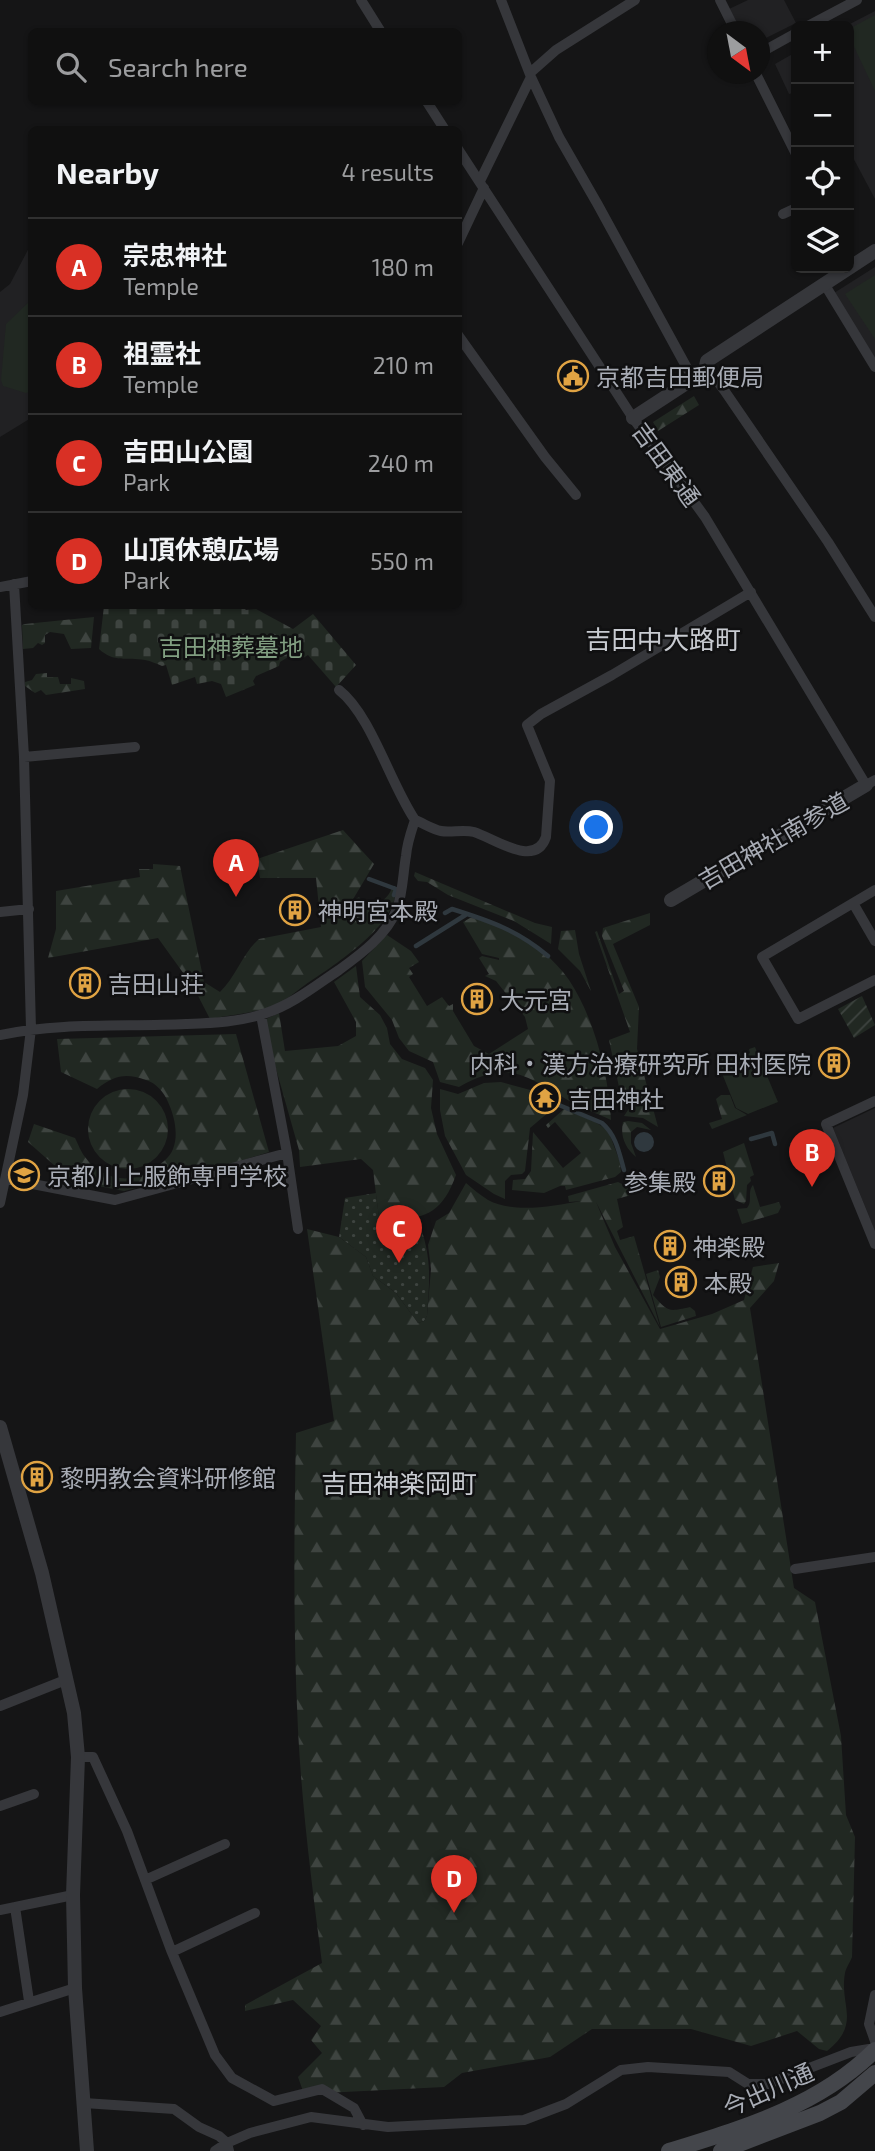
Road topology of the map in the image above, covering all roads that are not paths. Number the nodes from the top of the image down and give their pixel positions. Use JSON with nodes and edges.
{"nodes":[{"id":1,"x":361,"y":0,"type":"edge"},
{"id":2,"x":501,"y":0,"type":"edge"},
{"id":3,"x":635,"y":0,"type":"edge"},
{"id":4,"x":720,"y":0,"type":"edge"},
{"id":5,"x":857,"y":0,"type":"edge"},
{"id":6,"x":730,"y":21,"type":"edge"},
{"id":7,"x":817,"y":21,"type":"edge"},
{"id":8,"x":378,"y":28,"type":"edge"},
{"id":9,"x":791,"y":36,"type":"edge"},
{"id":10,"x":770,"y":47,"type":"edge"},
{"id":11,"x":531,"y":75,"type":"junction"},
{"id":12,"x":761,"y":84,"type":"edge"},
{"id":13,"x":429,"y":105,"type":"edge"},
{"id":14,"x":442,"y":126,"type":"edge"},
{"id":15,"x":792,"y":147,"type":"edge"},
{"id":16,"x":462,"y":155,"type":"edge"},
{"id":17,"x":482,"y":185,"type":"junction"},
{"id":18,"x":792,"y":210,"type":"edge"},
{"id":19,"x":783,"y":214,"type":"dead end"},
{"id":20,"x":462,"y":233,"type":"edge"},
{"id":21,"x":875,"y":251,"type":"edge"},
{"id":22,"x":854,"y":261,"type":"edge"},
{"id":23,"x":839,"y":273,"type":"edge"},
{"id":24,"x":825,"y":285,"type":"junction"},
{"id":25,"x":462,"y":341,"type":"edge"},
{"id":26,"x":875,"y":367,"type":"edge"},
{"id":27,"x":699,"y":375,"type":"junction"},
{"id":28,"x":633,"y":418,"type":"junction"},
{"id":29,"x":576,"y":495,"type":"dead end"},
{"id":30,"x":28,"y":582,"type":"edge"},
{"id":31,"x":14,"y":584,"type":"junction"},
{"id":32,"x":0,"y":587,"type":"edge"},
{"id":33,"x":751,"y":592,"type":"junction"},
{"id":34,"x":875,"y":617,"type":"edge"},
{"id":35,"x":339,"y":690,"type":"dead end"},
{"id":36,"x":135,"y":747,"type":"dead end"},
{"id":37,"x":24,"y":757,"type":"junction"},
{"id":38,"x":871,"y":783,"type":"edge"},
{"id":39,"x":415,"y":820,"type":"junction"},
{"id":40,"x":875,"y":891,"type":"edge"},
{"id":41,"x":671,"y":900,"type":"dead end"},
{"id":42,"x":853,"y":902,"type":"junction"},
{"id":43,"x":29,"y":909,"type":"junction"},
{"id":44,"x":0,"y":912,"type":"edge"},
{"id":45,"x":875,"y":941,"type":"edge"},
{"id":46,"x":875,"y":980,"type":"edge"},
{"id":47,"x":261,"y":1015,"type":"junction"},
{"id":48,"x":31,"y":1029,"type":"junction"},
{"id":49,"x":0,"y":1035,"type":"edge"},
{"id":50,"x":875,"y":1101,"type":"edge"},
{"id":51,"x":287,"y":1153,"type":"junction"},
{"id":52,"x":6,"y":1179,"type":"junction"},
{"id":53,"x":0,"y":1203,"type":"edge"},
{"id":54,"x":298,"y":1229,"type":"dead end"},
{"id":55,"x":875,"y":1244,"type":"edge"},
{"id":56,"x":1,"y":1437,"type":"edge"},
{"id":57,"x":875,"y":1557,"type":"edge"},
{"id":58,"x":795,"y":1569,"type":"dead end"},
{"id":59,"x":68,"y":1679,"type":"junction"},
{"id":60,"x":0,"y":1706,"type":"edge"},
{"id":61,"x":78,"y":1757,"type":"junction"},
{"id":62,"x":34,"y":1794,"type":"dead end"},
{"id":63,"x":0,"y":1806,"type":"edge"},
{"id":64,"x":225,"y":1844,"type":"dead end"},
{"id":65,"x":145,"y":1880,"type":"junction"},
{"id":66,"x":73,"y":1895,"type":"junction"},
{"id":67,"x":15,"y":1907,"type":"junction"},
{"id":68,"x":0,"y":1910,"type":"edge"},
{"id":69,"x":255,"y":1913,"type":"dead end"},
{"id":70,"x":172,"y":1952,"type":"junction"},
{"id":71,"x":75,"y":1988,"type":"junction"},
{"id":72,"x":875,"y":1995,"type":"edge"},
{"id":73,"x":29,"y":2001,"type":"junction"},
{"id":74,"x":0,"y":2012,"type":"edge"},
{"id":75,"x":875,"y":2041,"type":"edge"},
{"id":76,"x":875,"y":2049,"type":"edge"},
{"id":77,"x":875,"y":2073,"type":"edge"},
{"id":78,"x":84,"y":2104,"type":"junction"},
{"id":79,"x":363,"y":2125,"type":"junction"},
{"id":80,"x":718,"y":2146,"type":"edge"},
{"id":81,"x":228,"y":2147,"type":"edge"},
{"id":82,"x":88,"y":2151,"type":"edge"},
{"id":83,"x":215,"y":2151,"type":"edge"},
{"id":84,"x":668,"y":2151,"type":"edge"}],
"edges":[{"from":1,"to":8,"type":"street"},
{"from":2,"to":11,"type":"street"},
{"from":3,"to":11,"type":"street"},
{"from":4,"to":6,"type":"street"},
{"from":5,"to":7,"type":"street"},
{"from":9,"to":10,"type":"street"},
{"from":11,"to":17,"type":"street"},
{"from":11,"to":27,"type":"street"},
{"from":12,"to":15,"type":"street"},
{"from":13,"to":14,"type":"street"},
{"from":16,"to":17,"type":"street","name":"吉田東通"},
{"from":17,"to":20,"type":"street"},
{"from":17,"to":28,"type":"street","name":"吉田東通"},
{"from":18,"to":19,"type":"street"},
{"from":21,"to":22,"type":"street"},
{"from":23,"to":24,"type":"street"},
{"from":24,"to":26,"type":"street"},
{"from":24,"to":27,"type":"street"},
{"from":25,"to":29,"type":"street"},
{"from":27,"to":28,"type":"street"},
{"from":27,"to":34,"type":"street"},
{"from":28,"to":33,"type":"street","name":"吉田東通"},
{"from":30,"to":31,"type":"street"},
{"from":31,"to":32,"type":"street"},
{"from":31,"to":37,"type":"street"},
{"from":33,"to":38,"type":"street","name":"吉田東通"},
{"from":33,"to":39,"type":"street"},
{"from":35,"to":39,"type":"street"},
{"from":36,"to":37,"type":"street"},
{"from":37,"to":43,"type":"street"},
{"from":38,"to":41,"type":"street","name":"吉田神社南参道"},
{"from":39,"to":47,"type":"street"},
{"from":40,"to":42,"type":"street"},
{"from":42,"to":45,"type":"street"},
{"from":42,"to":46,"type":"street"},
{"from":43,"to":44,"type":"street"},
{"from":43,"to":48,"type":"street"},
{"from":47,"to":48,"type":"street"},
{"from":47,"to":51,"type":"street"},
{"from":48,"to":49,"type":"street"},
{"from":48,"to":52,"type":"street"},
{"from":50,"to":55,"type":"street"},
{"from":51,"to":52,"type":"street"},
{"from":51,"to":54,"type":"street"},
{"from":52,"to":53,"type":"street"},
{"from":56,"to":59,"type":"street"},
{"from":57,"to":58,"type":"street"},
{"from":59,"to":60,"type":"street"},
{"from":59,"to":61,"type":"street"},
{"from":61,"to":65,"type":"street"},
{"from":61,"to":66,"type":"street"},
{"from":62,"to":63,"type":"street"},
{"from":64,"to":65,"type":"street"},
{"from":65,"to":70,"type":"street"},
{"from":66,"to":67,"type":"street"},
{"from":66,"to":71,"type":"street"},
{"from":67,"to":68,"type":"street"},
{"from":67,"to":73,"type":"street"},
{"from":69,"to":70,"type":"street"},
{"from":70,"to":79,"type":"street"},
{"from":71,"to":73,"type":"street"},
{"from":71,"to":78,"type":"street"},
{"from":72,"to":75,"type":"street"},
{"from":73,"to":74,"type":"street"},
{"from":76,"to":79,"type":"street"},
{"from":76,"to":80,"type":"main road","name":"今出川通"},
{"from":77,"to":80,"type":"main road","name":"今出川通"},
{"from":78,"to":81,"type":"street"},
{"from":78,"to":82,"type":"street"},
{"from":79,"to":81,"type":"street"},
{"from":80,"to":84,"type":"main road","name":"今出川通"},
{"from":81,"to":83,"type":"street"}]}
